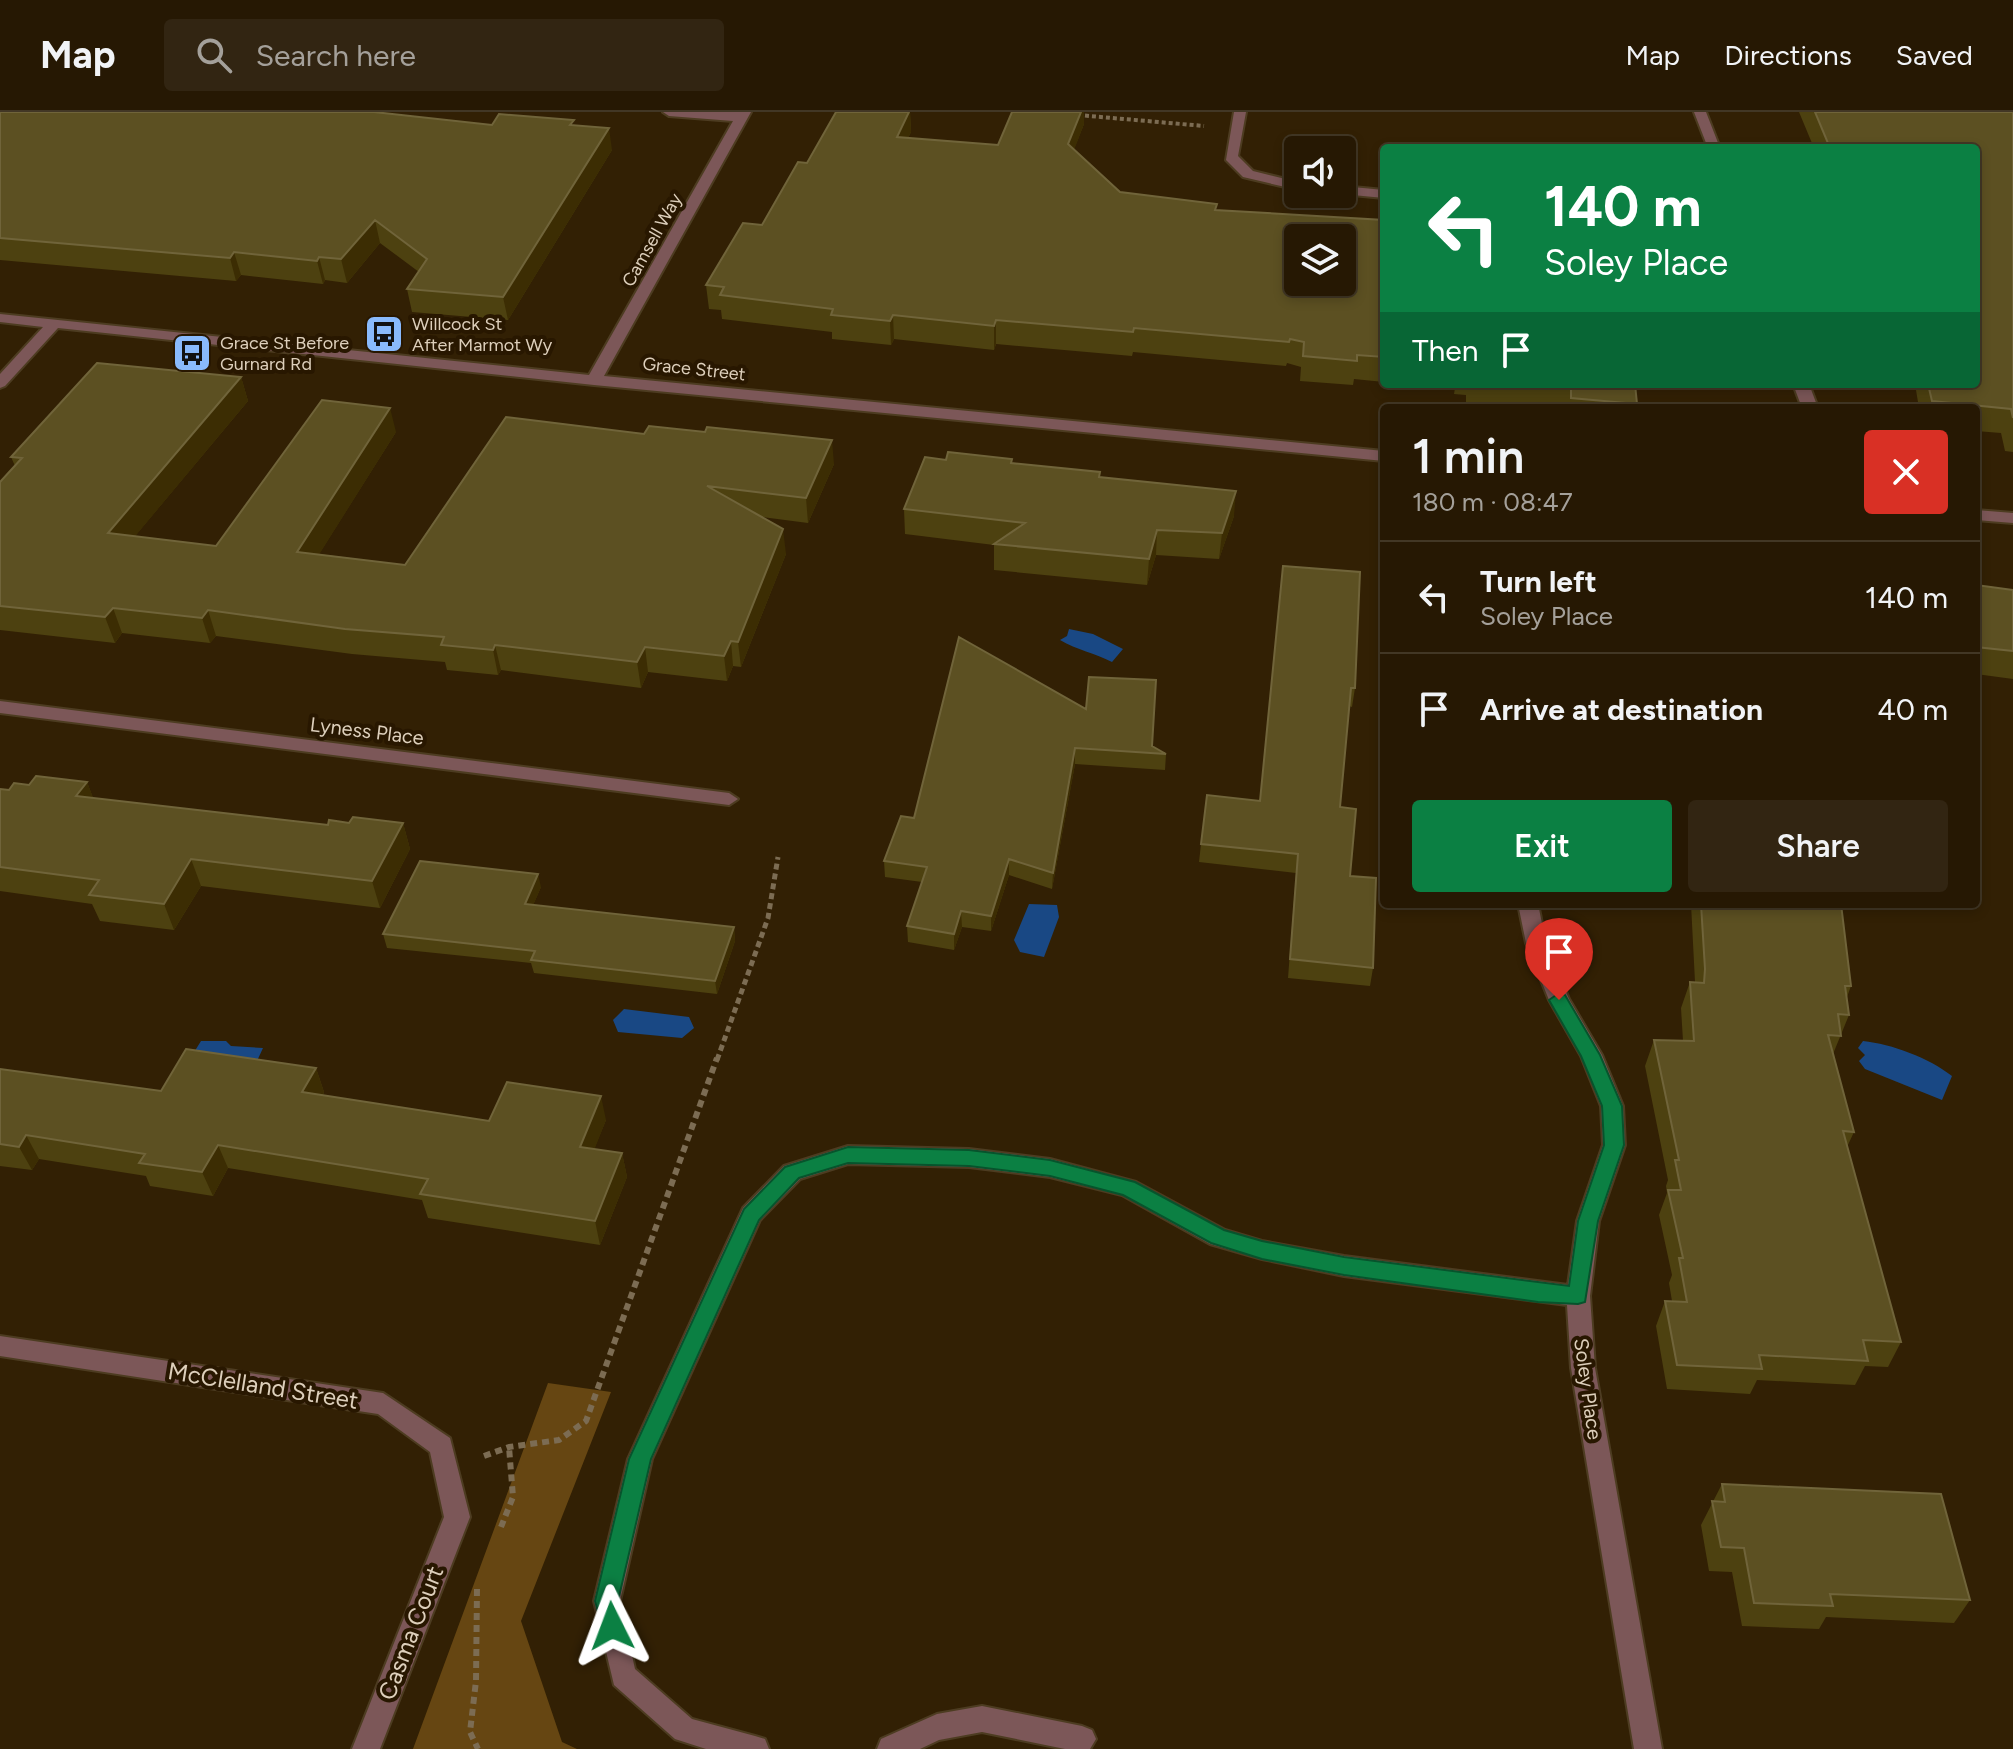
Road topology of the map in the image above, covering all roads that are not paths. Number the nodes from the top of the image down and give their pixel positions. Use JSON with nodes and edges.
{"nodes":[{"id":1,"x":669,"y":112,"type":"edge"},
{"id":2,"x":1240,"y":112,"type":"edge"},
{"id":3,"x":1700,"y":112,"type":"edge"},
{"id":4,"x":743,"y":115,"type":"edge"},
{"id":5,"x":1712,"y":144,"type":"edge"},
{"id":6,"x":1284,"y":183,"type":"edge"},
{"id":7,"x":1356,"y":191,"type":"edge"},
{"id":8,"x":1380,"y":194,"type":"edge"},
{"id":9,"x":0,"y":318,"type":"edge"},
{"id":10,"x":55,"y":323,"type":"junction"},
{"id":11,"x":594,"y":380,"type":"junction"},
{"id":12,"x":0,"y":383,"type":"edge"},
{"id":13,"x":1380,"y":456,"type":"edge"},
{"id":14,"x":1980,"y":515,"type":"edge"},
{"id":15,"x":2013,"y":518,"type":"edge"},
{"id":16,"x":0,"y":707,"type":"edge"},
{"id":17,"x":729,"y":799,"type":"dead end"},
{"id":18,"x":1529,"y":908,"type":"edge"},
{"id":19,"x":1578,"y":1296,"type":"junction"},
{"id":20,"x":0,"y":1346,"type":"edge"},
{"id":21,"x":457,"y":1517,"type":"joint"},
{"id":22,"x":1082,"y":1739,"type":"dead end"},
{"id":23,"x":366,"y":1749,"type":"edge"},
{"id":24,"x":755,"y":1749,"type":"edge"},
{"id":25,"x":891,"y":1749,"type":"edge"},
{"id":26,"x":1648,"y":1749,"type":"edge"}],
"edges":[{"from":1,"to":4,"type":"street","name":"Camsell Way"},
{"from":2,"to":6,"type":"street"},
{"from":3,"to":5,"type":"street"},
{"from":4,"to":11,"type":"street","name":"Camsell Way"},
{"from":7,"to":8,"type":"street"},
{"from":9,"to":10,"type":"street","name":"Grace Street"},
{"from":10,"to":11,"type":"street","name":"Grace Street"},
{"from":10,"to":12,"type":"street"},
{"from":11,"to":13,"type":"street","name":"Grace Street"},
{"from":14,"to":15,"type":"street"},
{"from":16,"to":17,"type":"street","name":"Lyness Place"},
{"from":18,"to":19,"type":"street","name":"Soley Place"},
{"from":19,"to":24,"type":"street"},
{"from":19,"to":26,"type":"street","name":"Soley Place"},
{"from":20,"to":21,"type":"street","name":"McClelland Street"},
{"from":21,"to":23,"type":"street","name":"Casma Court"},
{"from":22,"to":25,"type":"street"}]}
